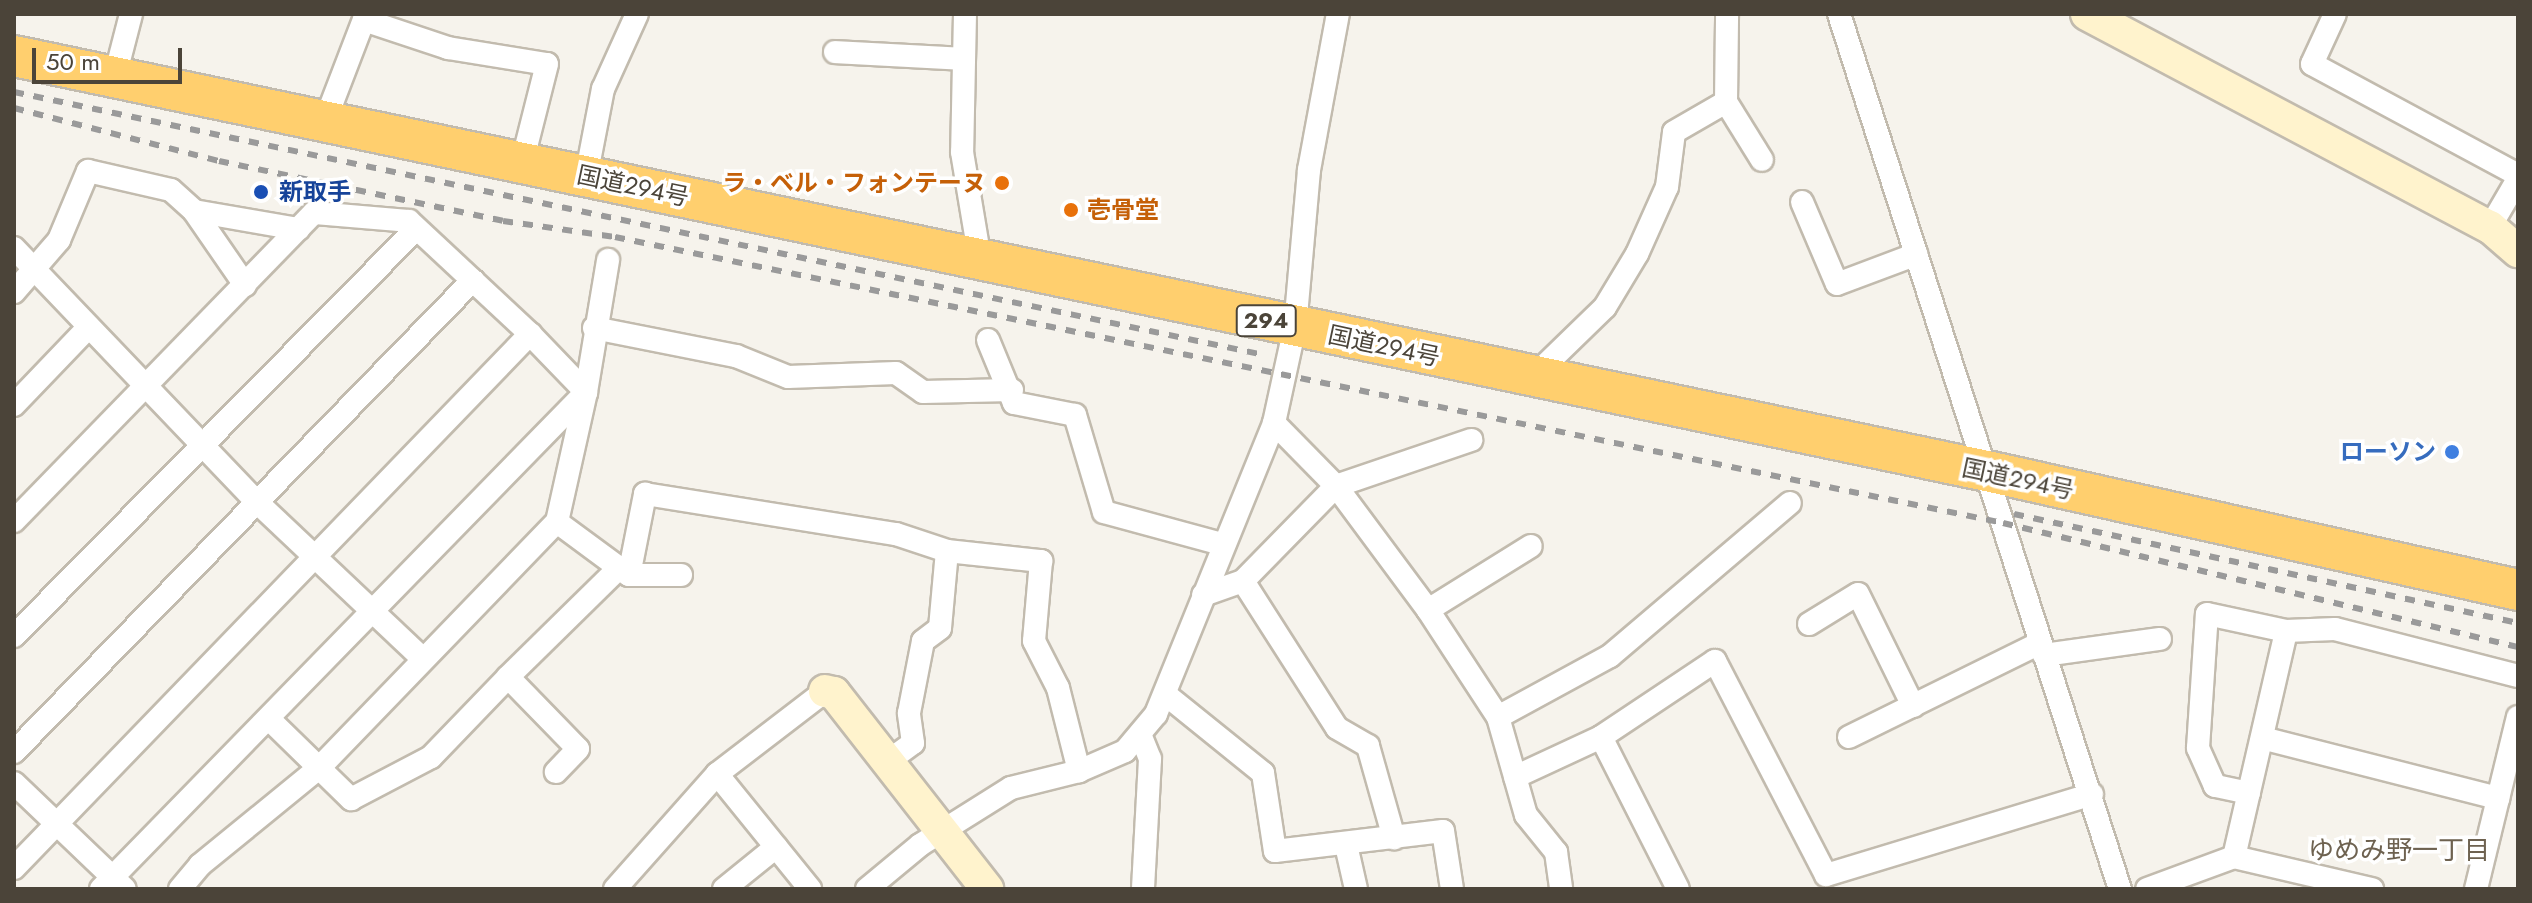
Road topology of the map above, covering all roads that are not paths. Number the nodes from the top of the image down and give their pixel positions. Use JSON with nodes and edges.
{"nodes":[{"id":1,"x":131,"y":14,"type":"edge"},
{"id":2,"x":637,"y":14,"type":"edge"},
{"id":3,"x":965,"y":14,"type":"edge"},
{"id":4,"x":1338,"y":14,"type":"edge"},
{"id":5,"x":1727,"y":14,"type":"edge"},
{"id":6,"x":1839,"y":14,"type":"edge"},
{"id":7,"x":2087,"y":14,"type":"edge"},
{"id":8,"x":2335,"y":14,"type":"edge"},
{"id":9,"x":365,"y":17,"type":"edge"},
{"id":10,"x":835,"y":52,"type":"dead end"},
{"id":11,"x":14,"y":56,"type":"edge"},
{"id":12,"x":964,"y":59,"type":"junction"},
{"id":13,"x":115,"y":76,"type":"junction"},
{"id":14,"x":1726,"y":102,"type":"junction"},
{"id":15,"x":325,"y":121,"type":"junction"},
{"id":16,"x":1762,"y":160,"type":"dead end"},
{"id":17,"x":522,"y":163,"type":"junction"},
{"id":18,"x":586,"y":177,"type":"junction"},
{"id":19,"x":2518,"y":177,"type":"edge"},
{"id":20,"x":1802,"y":202,"type":"dead end"},
{"id":21,"x":194,"y":211,"type":"junction"},
{"id":22,"x":2490,"y":227,"type":"junction"},
{"id":23,"x":417,"y":228,"type":"junction"},
{"id":24,"x":298,"y":229,"type":"junction"},
{"id":25,"x":14,"y":248,"type":"edge"},
{"id":26,"x":2518,"y":251,"type":"edge"},
{"id":27,"x":1917,"y":254,"type":"junction"},
{"id":28,"x":980,"y":259,"type":"junction"},
{"id":29,"x":608,"y":260,"type":"dead end"},
{"id":30,"x":34,"y":269,"type":"junction"},
{"id":31,"x":473,"y":280,"type":"junction"},
{"id":32,"x":245,"y":285,"type":"junction"},
{"id":33,"x":14,"y":292,"type":"edge"},
{"id":34,"x":1295,"y":327,"type":"junction"},
{"id":35,"x":594,"y":328,"type":"junction"},
{"id":36,"x":87,"y":329,"type":"junction"},
{"id":37,"x":530,"y":334,"type":"junction"},
{"id":38,"x":988,"y":340,"type":"dead end"},
{"id":39,"x":1533,"y":377,"type":"junction"},
{"id":40,"x":145,"y":389,"type":"junction"},
{"id":41,"x":1012,"y":390,"type":"junction"},
{"id":42,"x":586,"y":392,"type":"junction"},
{"id":43,"x":14,"y":405,"type":"edge"},
{"id":44,"x":1274,"y":423,"type":"junction"},
{"id":45,"x":1471,"y":440,"type":"dead end"},
{"id":46,"x":202,"y":444,"type":"junction"},
{"id":47,"x":1987,"y":471,"type":"junction"},
{"id":48,"x":1336,"y":486,"type":"junction"},
{"id":49,"x":258,"y":503,"type":"junction"},
{"id":50,"x":1790,"y":503,"type":"dead end"},
{"id":51,"x":14,"y":521,"type":"edge"},
{"id":52,"x":557,"y":522,"type":"junction"},
{"id":53,"x":1222,"y":544,"type":"junction"},
{"id":54,"x":1531,"y":546,"type":"dead end"},
{"id":55,"x":947,"y":551,"type":"junction"},
{"id":56,"x":315,"y":556,"type":"junction"},
{"id":57,"x":624,"y":572,"type":"junction"},
{"id":58,"x":681,"y":575,"type":"dead end"},
{"id":59,"x":1243,"y":581,"type":"junction"},
{"id":60,"x":2518,"y":590,"type":"edge"},
{"id":61,"x":1203,"y":595,"type":"junction"},
{"id":62,"x":1428,"y":610,"type":"junction"},
{"id":63,"x":371,"y":611,"type":"junction"},
{"id":64,"x":1809,"y":624,"type":"dead end"},
{"id":65,"x":2286,"y":631,"type":"junction"},
{"id":66,"x":14,"y":636,"type":"edge"},
{"id":67,"x":2160,"y":639,"type":"dead end"},
{"id":68,"x":2042,"y":649,"type":"junction"},
{"id":69,"x":423,"y":659,"type":"junction"},
{"id":70,"x":2518,"y":676,"type":"edge"},
{"id":71,"x":508,"y":677,"type":"junction"},
{"id":72,"x":825,"y":691,"type":"joint"},
{"id":73,"x":1165,"y":694,"type":"junction"},
{"id":74,"x":1913,"y":706,"type":"junction"},
{"id":75,"x":1498,"y":717,"type":"junction"},
{"id":76,"x":2518,"y":717,"type":"edge"},
{"id":77,"x":269,"y":719,"type":"junction"},
{"id":78,"x":1140,"y":734,"type":"junction"},
{"id":79,"x":1601,"y":737,"type":"junction"},
{"id":80,"x":1849,"y":737,"type":"dead end"},
{"id":81,"x":2262,"y":738,"type":"junction"},
{"id":82,"x":14,"y":752,"type":"edge"},
{"id":83,"x":887,"y":762,"type":"junction"},
{"id":84,"x":320,"y":767,"type":"junction"},
{"id":85,"x":1079,"y":771,"type":"junction"},
{"id":86,"x":556,"y":772,"type":"dead end"},
{"id":87,"x":717,"y":774,"type":"junction"},
{"id":88,"x":1515,"y":777,"type":"junction"},
{"id":89,"x":14,"y":783,"type":"edge"},
{"id":90,"x":2249,"y":793,"type":"junction"},
{"id":91,"x":2092,"y":794,"type":"junction"},
{"id":92,"x":2498,"y":798,"type":"junction"},
{"id":93,"x":57,"y":822,"type":"junction"},
{"id":94,"x":940,"y":833,"type":"junction"},
{"id":95,"x":1394,"y":838,"type":"junction"},
{"id":96,"x":1346,"y":845,"type":"junction"},
{"id":97,"x":776,"y":847,"type":"junction"},
{"id":98,"x":2234,"y":857,"type":"junction"},
{"id":99,"x":14,"y":868,"type":"edge"},
{"id":100,"x":1828,"y":882,"type":"edge"},
{"id":101,"x":112,"y":885,"type":"edge"},
{"id":102,"x":180,"y":889,"type":"edge"},
{"id":103,"x":615,"y":889,"type":"edge"},
{"id":104,"x":724,"y":889,"type":"edge"},
{"id":105,"x":810,"y":889,"type":"edge"},
{"id":106,"x":867,"y":889,"type":"edge"},
{"id":107,"x":987,"y":889,"type":"edge"},
{"id":108,"x":1143,"y":889,"type":"edge"},
{"id":109,"x":1356,"y":889,"type":"edge"},
{"id":110,"x":1452,"y":889,"type":"edge"},
{"id":111,"x":1561,"y":889,"type":"edge"},
{"id":112,"x":1678,"y":889,"type":"edge"},
{"id":113,"x":2120,"y":889,"type":"edge"},
{"id":114,"x":2147,"y":889,"type":"edge"},
{"id":115,"x":2372,"y":889,"type":"edge"},
{"id":116,"x":2476,"y":889,"type":"edge"}],
"edges":[{"from":1,"to":13,"type":"street"},
{"from":2,"to":18,"type":"street"},
{"from":3,"to":12,"type":"street"},
{"from":4,"to":34,"type":"street"},
{"from":5,"to":14,"type":"street"},
{"from":6,"to":27,"type":"street"},
{"from":7,"to":22,"type":"street"},
{"from":8,"to":19,"type":"street"},
{"from":9,"to":15,"type":"street"},
{"from":9,"to":17,"type":"street"},
{"from":10,"to":12,"type":"street"},
{"from":11,"to":13,"type":"highway","name":"国道294号","number":"294"},
{"from":12,"to":28,"type":"street"},
{"from":13,"to":15,"type":"highway","name":"国道294号","number":"294"},
{"from":14,"to":16,"type":"street"},
{"from":14,"to":39,"type":"street"},
{"from":15,"to":17,"type":"highway","name":"国道294号","number":"294"},
{"from":17,"to":18,"type":"highway","name":"国道294号","number":"294"},
{"from":18,"to":28,"type":"highway","name":"国道294号","number":"294"},
{"from":19,"to":22,"type":"street"},
{"from":20,"to":27,"type":"street"},
{"from":21,"to":24,"type":"street"},
{"from":21,"to":30,"type":"street"},
{"from":21,"to":32,"type":"street"},
{"from":22,"to":26,"type":"street"},
{"from":23,"to":24,"type":"street"},
{"from":23,"to":31,"type":"street"},
{"from":23,"to":46,"type":"street"},
{"from":24,"to":32,"type":"street"},
{"from":25,"to":30,"type":"street"},
{"from":27,"to":47,"type":"street"},
{"from":28,"to":34,"type":"highway","name":"国道294号","number":"294"},
{"from":29,"to":35,"type":"street"},
{"from":30,"to":33,"type":"street"},
{"from":30,"to":36,"type":"street"},
{"from":31,"to":37,"type":"street"},
{"from":31,"to":49,"type":"street"},
{"from":32,"to":40,"type":"street"},
{"from":34,"to":39,"type":"highway","name":"国道294号","number":"294"},
{"from":34,"to":44,"type":"street"},
{"from":35,"to":41,"type":"street"},
{"from":35,"to":42,"type":"street"},
{"from":36,"to":40,"type":"street"},
{"from":36,"to":43,"type":"street"},
{"from":37,"to":42,"type":"street"},
{"from":37,"to":56,"type":"street"},
{"from":38,"to":41,"type":"street"},
{"from":39,"to":47,"type":"highway","name":"国道294号","number":"294"},
{"from":40,"to":46,"type":"street"},
{"from":40,"to":51,"type":"street"},
{"from":41,"to":53,"type":"street"},
{"from":42,"to":52,"type":"street"},
{"from":42,"to":63,"type":"street"},
{"from":44,"to":48,"type":"street"},
{"from":44,"to":53,"type":"street"},
{"from":45,"to":48,"type":"street"},
{"from":46,"to":49,"type":"street"},
{"from":46,"to":66,"type":"street"},
{"from":47,"to":60,"type":"highway","name":"国道294号","number":"294"},
{"from":47,"to":68,"type":"street"},
{"from":48,"to":59,"type":"street"},
{"from":48,"to":62,"type":"street"},
{"from":49,"to":56,"type":"street"},
{"from":49,"to":82,"type":"street"},
{"from":50,"to":75,"type":"street"},
{"from":52,"to":57,"type":"street"},
{"from":52,"to":69,"type":"street"},
{"from":53,"to":61,"type":"street"},
{"from":54,"to":62,"type":"street"},
{"from":55,"to":57,"type":"street"},
{"from":55,"to":83,"type":"street"},
{"from":55,"to":85,"type":"street"},
{"from":56,"to":63,"type":"street"},
{"from":56,"to":93,"type":"street"},
{"from":57,"to":58,"type":"street"},
{"from":57,"to":71,"type":"street"},
{"from":59,"to":61,"type":"street"},
{"from":59,"to":95,"type":"street"},
{"from":61,"to":73,"type":"street"},
{"from":62,"to":75,"type":"street"},
{"from":63,"to":69,"type":"street"},
{"from":63,"to":77,"type":"street"},
{"from":64,"to":74,"type":"street"},
{"from":65,"to":70,"type":"street"},
{"from":65,"to":81,"type":"street"},
{"from":65,"to":90,"type":"street"},
{"from":67,"to":68,"type":"street"},
{"from":68,"to":74,"type":"street"},
{"from":68,"to":91,"type":"street"},
{"from":69,"to":84,"type":"street"},
{"from":71,"to":84,"type":"street"},
{"from":71,"to":86,"type":"street"},
{"from":72,"to":83,"type":"street"},
{"from":72,"to":87,"type":"street"},
{"from":73,"to":78,"type":"street"},
{"from":73,"to":96,"type":"street"},
{"from":74,"to":80,"type":"street"},
{"from":75,"to":88,"type":"street"},
{"from":76,"to":92,"type":"street"},
{"from":77,"to":84,"type":"street"},
{"from":77,"to":101,"type":"street"},
{"from":78,"to":85,"type":"street"},
{"from":78,"to":108,"type":"street"},
{"from":79,"to":88,"type":"street"},
{"from":79,"to":100,"type":"street"},
{"from":79,"to":112,"type":"street"},
{"from":81,"to":90,"type":"street"},
{"from":81,"to":92,"type":"street"},
{"from":83,"to":94,"type":"street"},
{"from":84,"to":102,"type":"street"},
{"from":85,"to":94,"type":"street"},
{"from":87,"to":97,"type":"street"},
{"from":87,"to":103,"type":"street"},
{"from":88,"to":111,"type":"street"},
{"from":89,"to":93,"type":"street"},
{"from":90,"to":98,"type":"street"},
{"from":91,"to":100,"type":"street"},
{"from":91,"to":113,"type":"street"},
{"from":92,"to":116,"type":"street"},
{"from":93,"to":99,"type":"street"},
{"from":93,"to":101,"type":"street"},
{"from":94,"to":106,"type":"street"},
{"from":94,"to":107,"type":"street"},
{"from":95,"to":96,"type":"street"},
{"from":95,"to":110,"type":"street"},
{"from":96,"to":109,"type":"street"},
{"from":97,"to":104,"type":"street"},
{"from":97,"to":105,"type":"street"},
{"from":98,"to":114,"type":"street"},
{"from":98,"to":115,"type":"street"}]}
